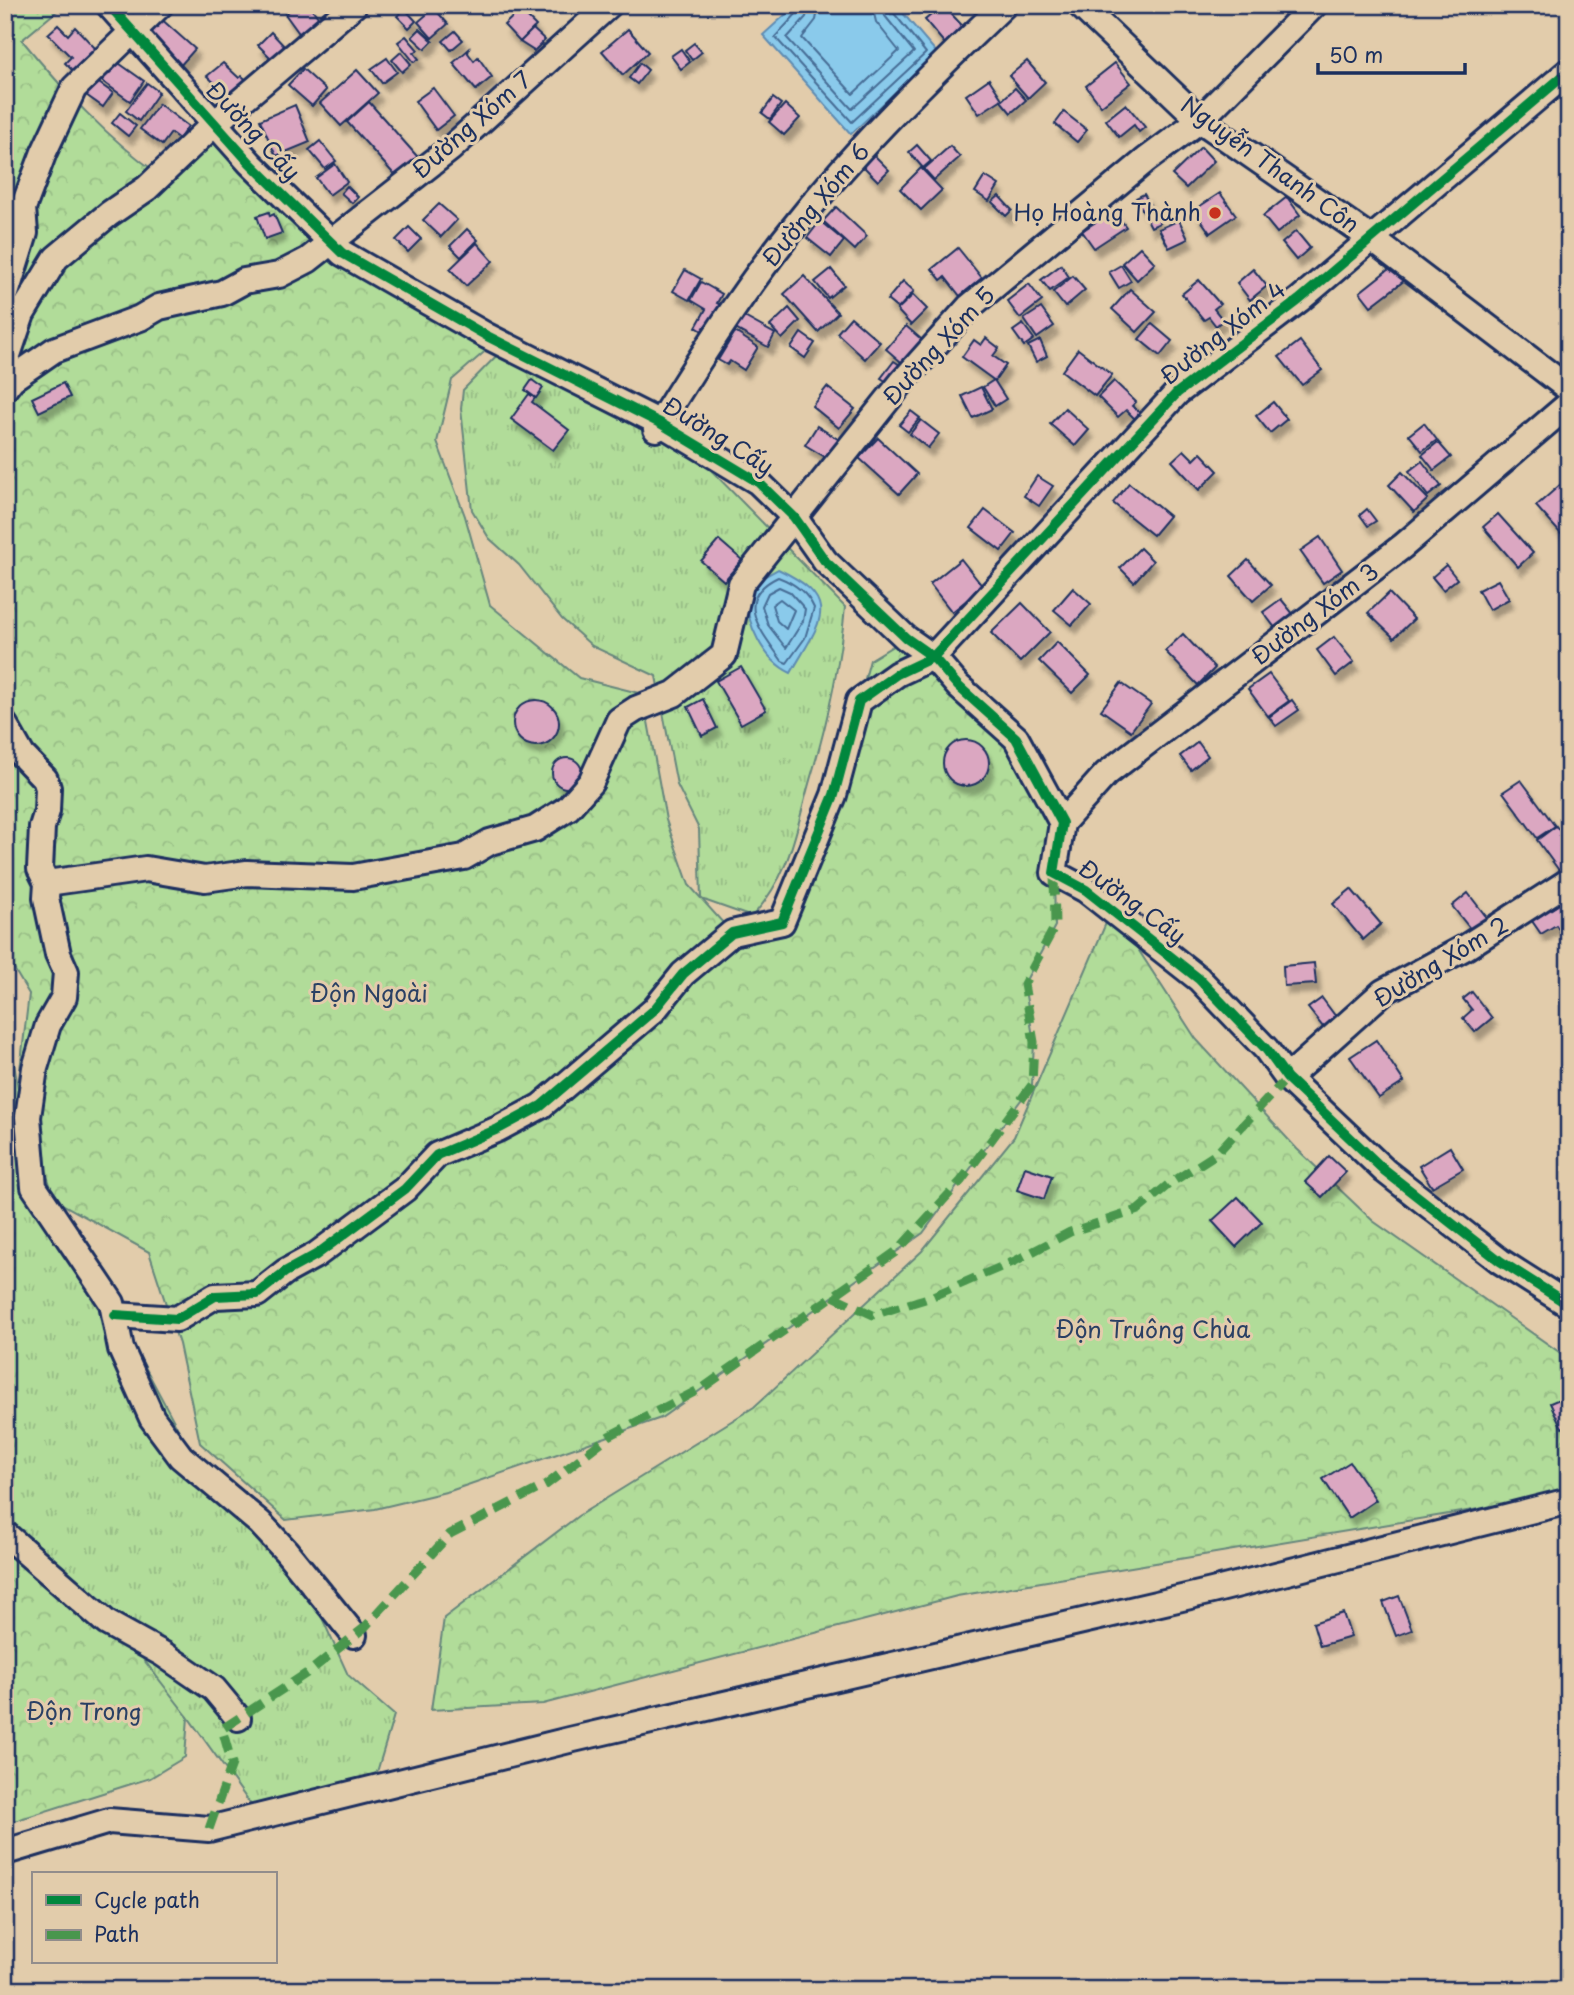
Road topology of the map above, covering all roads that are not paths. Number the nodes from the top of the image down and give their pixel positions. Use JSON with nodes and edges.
{"nodes":[{"id":1,"x":109,"y":5,"type":"edge"},
{"id":2,"x":160,"y":5,"type":"edge"},
{"id":3,"x":354,"y":5,"type":"edge"},
{"id":4,"x":609,"y":5,"type":"edge"},
{"id":5,"x":1004,"y":5,"type":"edge"},
{"id":6,"x":1080,"y":5,"type":"edge"},
{"id":7,"x":1314,"y":5,"type":"edge"},
{"id":8,"x":132,"y":32,"type":"junction"},
{"id":9,"x":1569,"y":71,"type":"edge"},
{"id":10,"x":1200,"y":120,"type":"junction"},
{"id":11,"x":215,"y":123,"type":"junction"},
{"id":12,"x":1372,"y":239,"type":"junction"},
{"id":13,"x":332,"y":241,"type":"junction"},
{"id":14,"x":5,"y":297,"type":"edge"},
{"id":15,"x":5,"y":364,"type":"edge"},
{"id":16,"x":5,"y":388,"type":"edge"},
{"id":17,"x":1569,"y":389,"type":"edge"},
{"id":18,"x":1569,"y":404,"type":"edge"},
{"id":19,"x":658,"y":426,"type":"junction"},
{"id":20,"x":794,"y":517,"type":"junction"},
{"id":21,"x":933,"y":657,"type":"junction"},
{"id":22,"x":5,"y":726,"type":"edge"},
{"id":23,"x":1062,"y":823,"type":"junction"},
{"id":24,"x":1569,"y":881,"type":"edge"},
{"id":25,"x":47,"y":883,"type":"junction"},
{"id":26,"x":1287,"y":1078,"type":"junction"},
{"id":27,"x":1569,"y":1305,"type":"edge"},
{"id":28,"x":115,"y":1315,"type":"junction"},
{"id":29,"x":1569,"y":1501,"type":"edge"},
{"id":30,"x":5,"y":1534,"type":"edge"},
{"id":31,"x":354,"y":1635,"type":"dead end"},
{"id":32,"x":238,"y":1718,"type":"dead end"},
{"id":33,"x":5,"y":1853,"type":"edge"}],
"edges":[{"from":1,"to":8,"type":"street","name":"Đường Cấy"},
{"from":2,"to":8,"type":"street"},
{"from":3,"to":11,"type":"street"},
{"from":4,"to":13,"type":"street","name":"Đường Xóm 7"},
{"from":5,"to":19,"type":"street","name":"Đường Xóm 6"},
{"from":6,"to":10,"type":"street","name":"Nguyễn Thanh Côn"},
{"from":7,"to":10,"type":"street","name":"Đường Xóm 5"},
{"from":8,"to":11,"type":"street","name":"Đường Cấy"},
{"from":8,"to":14,"type":"street"},
{"from":9,"to":12,"type":"street","name":"Đường Xóm 4"},
{"from":10,"to":12,"type":"street","name":"Nguyễn Thanh Côn"},
{"from":10,"to":20,"type":"street","name":"Đường Xóm 5"},
{"from":11,"to":13,"type":"street","name":"Đường Cấy"},
{"from":11,"to":15,"type":"street"},
{"from":12,"to":17,"type":"street","name":"Nguyễn Thanh Côn"},
{"from":12,"to":21,"type":"street","name":"Đường Xóm 4"},
{"from":13,"to":16,"type":"street","name":"Đường Xóm 7"},
{"from":13,"to":19,"type":"street","name":"Đường Cấy"},
{"from":18,"to":23,"type":"street","name":"Đường Xóm 3"},
{"from":19,"to":20,"type":"street","name":"Đường Cấy"},
{"from":20,"to":21,"type":"street","name":"Đường Cấy"},
{"from":20,"to":25,"type":"street","name":"Đường Xóm 5"},
{"from":21,"to":23,"type":"street","name":"Đường Cấy"},
{"from":21,"to":28,"type":"street"},
{"from":22,"to":25,"type":"street"},
{"from":23,"to":26,"type":"street","name":"Đường Cấy"},
{"from":24,"to":26,"type":"street","name":"Đường Xóm 2"},
{"from":25,"to":28,"type":"street"},
{"from":26,"to":27,"type":"street"},
{"from":28,"to":31,"type":"street"},
{"from":29,"to":33,"type":"street"},
{"from":30,"to":32,"type":"street"}]}
